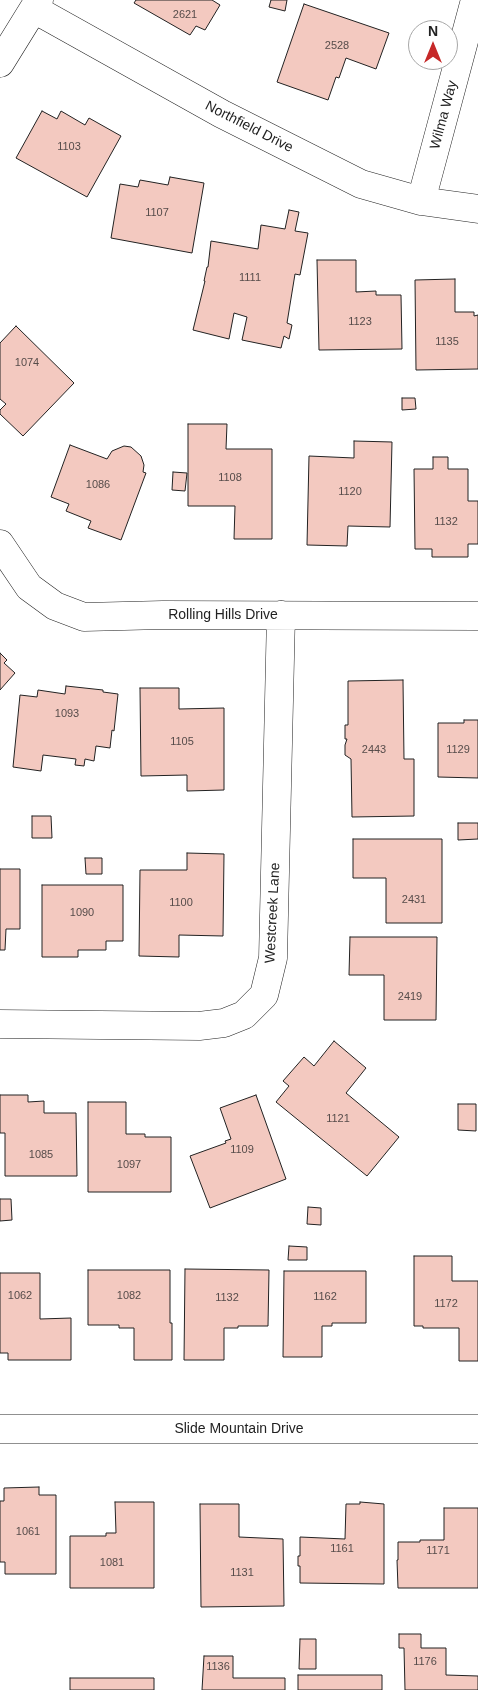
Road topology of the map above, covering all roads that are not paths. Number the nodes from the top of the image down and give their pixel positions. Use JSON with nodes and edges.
{"nodes":[{"id":1,"x":475,"y":0,"type":"edge"},
{"id":2,"x":36,"y":4,"type":"edge"},
{"id":3,"x":0,"y":63,"type":"edge"},
{"id":4,"x":421,"y":201,"type":"junction"},
{"id":5,"x":478,"y":208,"type":"edge"},
{"id":6,"x":0,"y":544,"type":"edge"},
{"id":7,"x":281,"y":615,"type":"junction"},
{"id":8,"x":478,"y":616,"type":"edge"},
{"id":9,"x":0,"y":1024,"type":"edge"},
{"id":10,"x":0,"y":1429,"type":"edge"},
{"id":11,"x":478,"y":1429,"type":"edge"}],
"edges":[{"from":1,"to":4,"type":"street","name":"Wilma Way"},
{"from":2,"to":3,"type":"street"},
{"from":2,"to":4,"type":"street","name":"Northfield Drive"},
{"from":4,"to":5,"type":"street","name":"Northfield Drive"},
{"from":6,"to":7,"type":"street","name":"Rolling Hills Drive"},
{"from":7,"to":8,"type":"street","name":"Rolling Hills Drive"},
{"from":7,"to":9,"type":"street","name":"Westcreek Lane"},
{"from":10,"to":11,"type":"street","name":"Slide Mountain Drive"}]}
